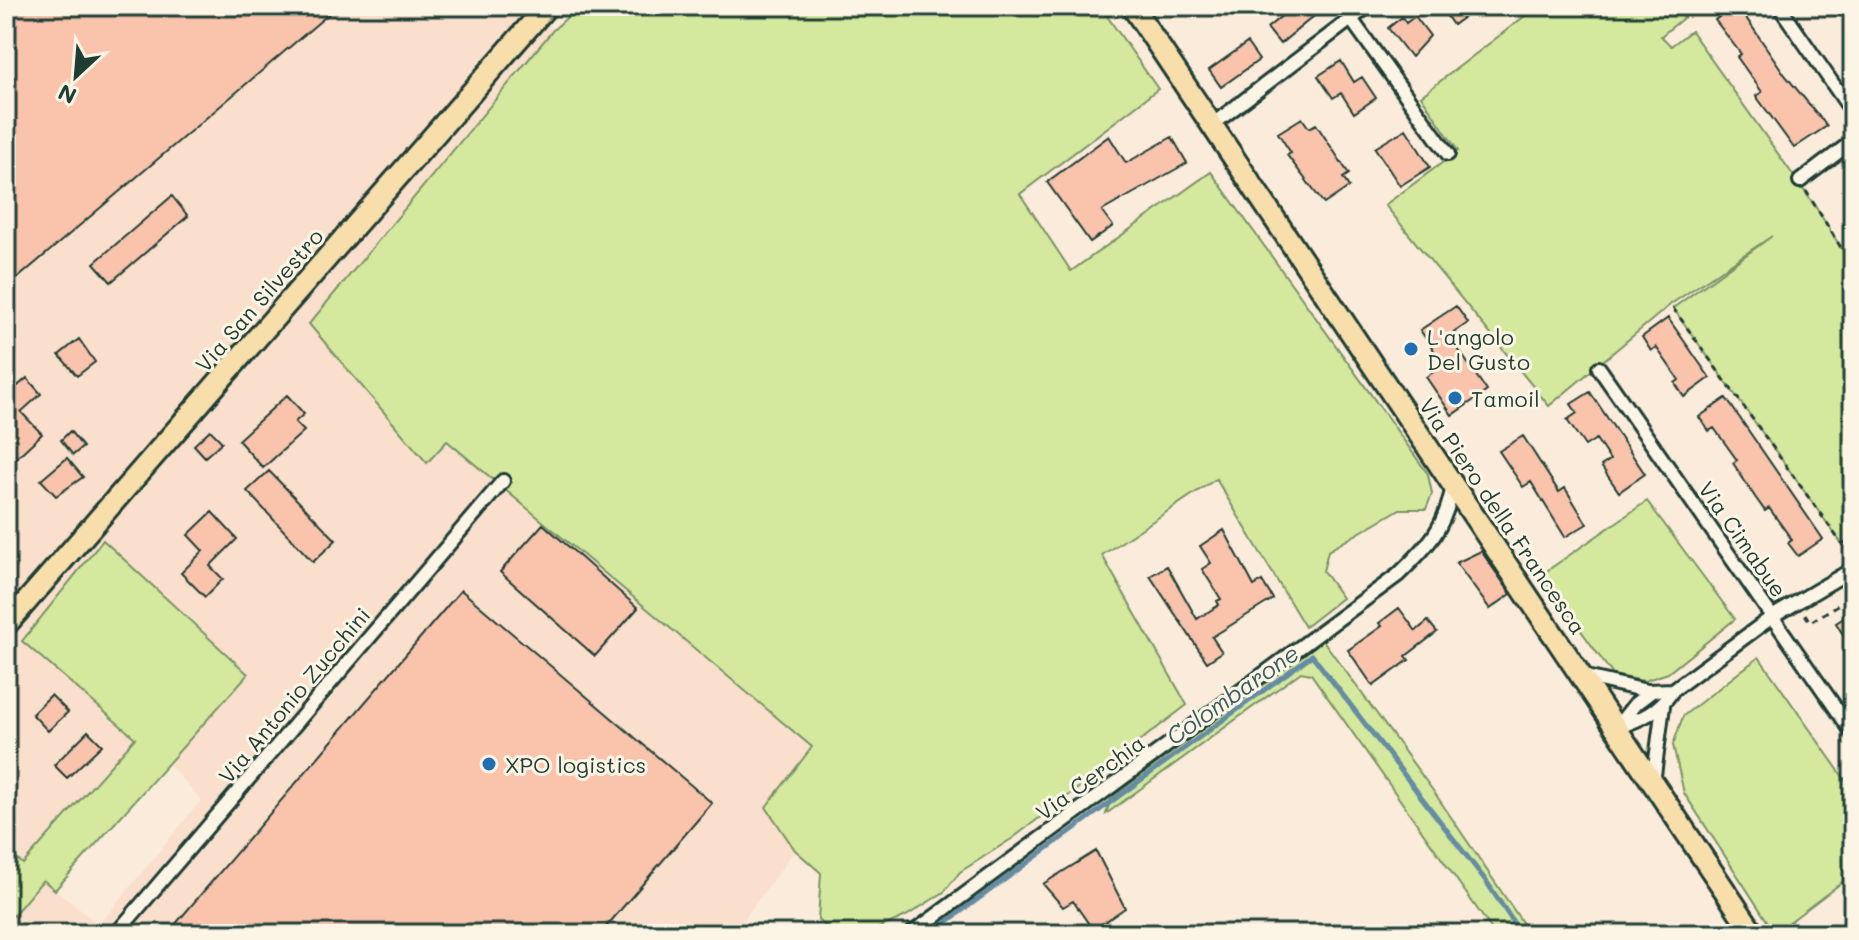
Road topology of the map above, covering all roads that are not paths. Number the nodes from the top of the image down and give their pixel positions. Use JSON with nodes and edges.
{"nodes":[{"id":1,"x":547,"y":6,"type":"edge"},
{"id":2,"x":1132,"y":6,"type":"edge"},
{"id":3,"x":1368,"y":6,"type":"edge"},
{"id":4,"x":1779,"y":6,"type":"edge"},
{"id":5,"x":1351,"y":19,"type":"junction"},
{"id":6,"x":1853,"y":113,"type":"edge"},
{"id":7,"x":1212,"y":125,"type":"junction"},
{"id":8,"x":1853,"y":141,"type":"edge"},
{"id":9,"x":1448,"y":154,"type":"dead end"},
{"id":10,"x":1800,"y":181,"type":"road end"},
{"id":11,"x":1599,"y":368,"type":"dead end"},
{"id":12,"x":503,"y":481,"type":"dead end"},
{"id":13,"x":1453,"y":485,"type":"junction"},
{"id":14,"x":1853,"y":569,"type":"edge"},
{"id":15,"x":1772,"y":617,"type":"junction"},
{"id":16,"x":6,"y":625,"type":"edge"},
{"id":17,"x":1581,"y":676,"type":"junction"},
{"id":18,"x":1673,"y":690,"type":"junction"},
{"id":19,"x":1652,"y":691,"type":"junction"},
{"id":20,"x":1663,"y":706,"type":"junction"},
{"id":21,"x":1616,"y":728,"type":"junction"},
{"id":22,"x":1853,"y":733,"type":"edge"},
{"id":23,"x":1653,"y":783,"type":"junction"},
{"id":24,"x":116,"y":934,"type":"edge"},
{"id":25,"x":911,"y":934,"type":"edge"},
{"id":26,"x":1754,"y":934,"type":"edge"}],
"edges":[{"from":1,"to":16,"type":"main road","name":"Via San Silvestro"},
{"from":2,"to":7,"type":"main road","name":"Via Piero della Francesca"},
{"from":3,"to":5,"type":"street"},
{"from":4,"to":6,"type":"street"},
{"from":5,"to":7,"type":"street"},
{"from":5,"to":9,"type":"street"},
{"from":7,"to":13,"type":"main road","name":"Via Piero della Francesca"},
{"from":8,"to":10,"type":"street"},
{"from":11,"to":15,"type":"street","name":"Via Cimabue"},
{"from":12,"to":24,"type":"street","name":"Via Antonio Zucchini"},
{"from":13,"to":17,"type":"main road","name":"Via Piero della Francesca"},
{"from":13,"to":25,"type":"street","name":"Via Cerchia"},
{"from":14,"to":15,"type":"street"},
{"from":15,"to":18,"type":"street"},
{"from":15,"to":22,"type":"street","name":"Via Cimabue"},
{"from":17,"to":19,"type":"street"},
{"from":17,"to":21,"type":"main road","name":"Via Piero della Francesca"},
{"from":18,"to":19,"type":"street"},
{"from":18,"to":20,"type":"street"},
{"from":19,"to":21,"type":"street"},
{"from":20,"to":21,"type":"street"},
{"from":20,"to":23,"type":"street"},
{"from":21,"to":23,"type":"main road","name":"Via Piero della Francesca"},
{"from":23,"to":26,"type":"main road","name":"Via Piero della Francesca"}]}
